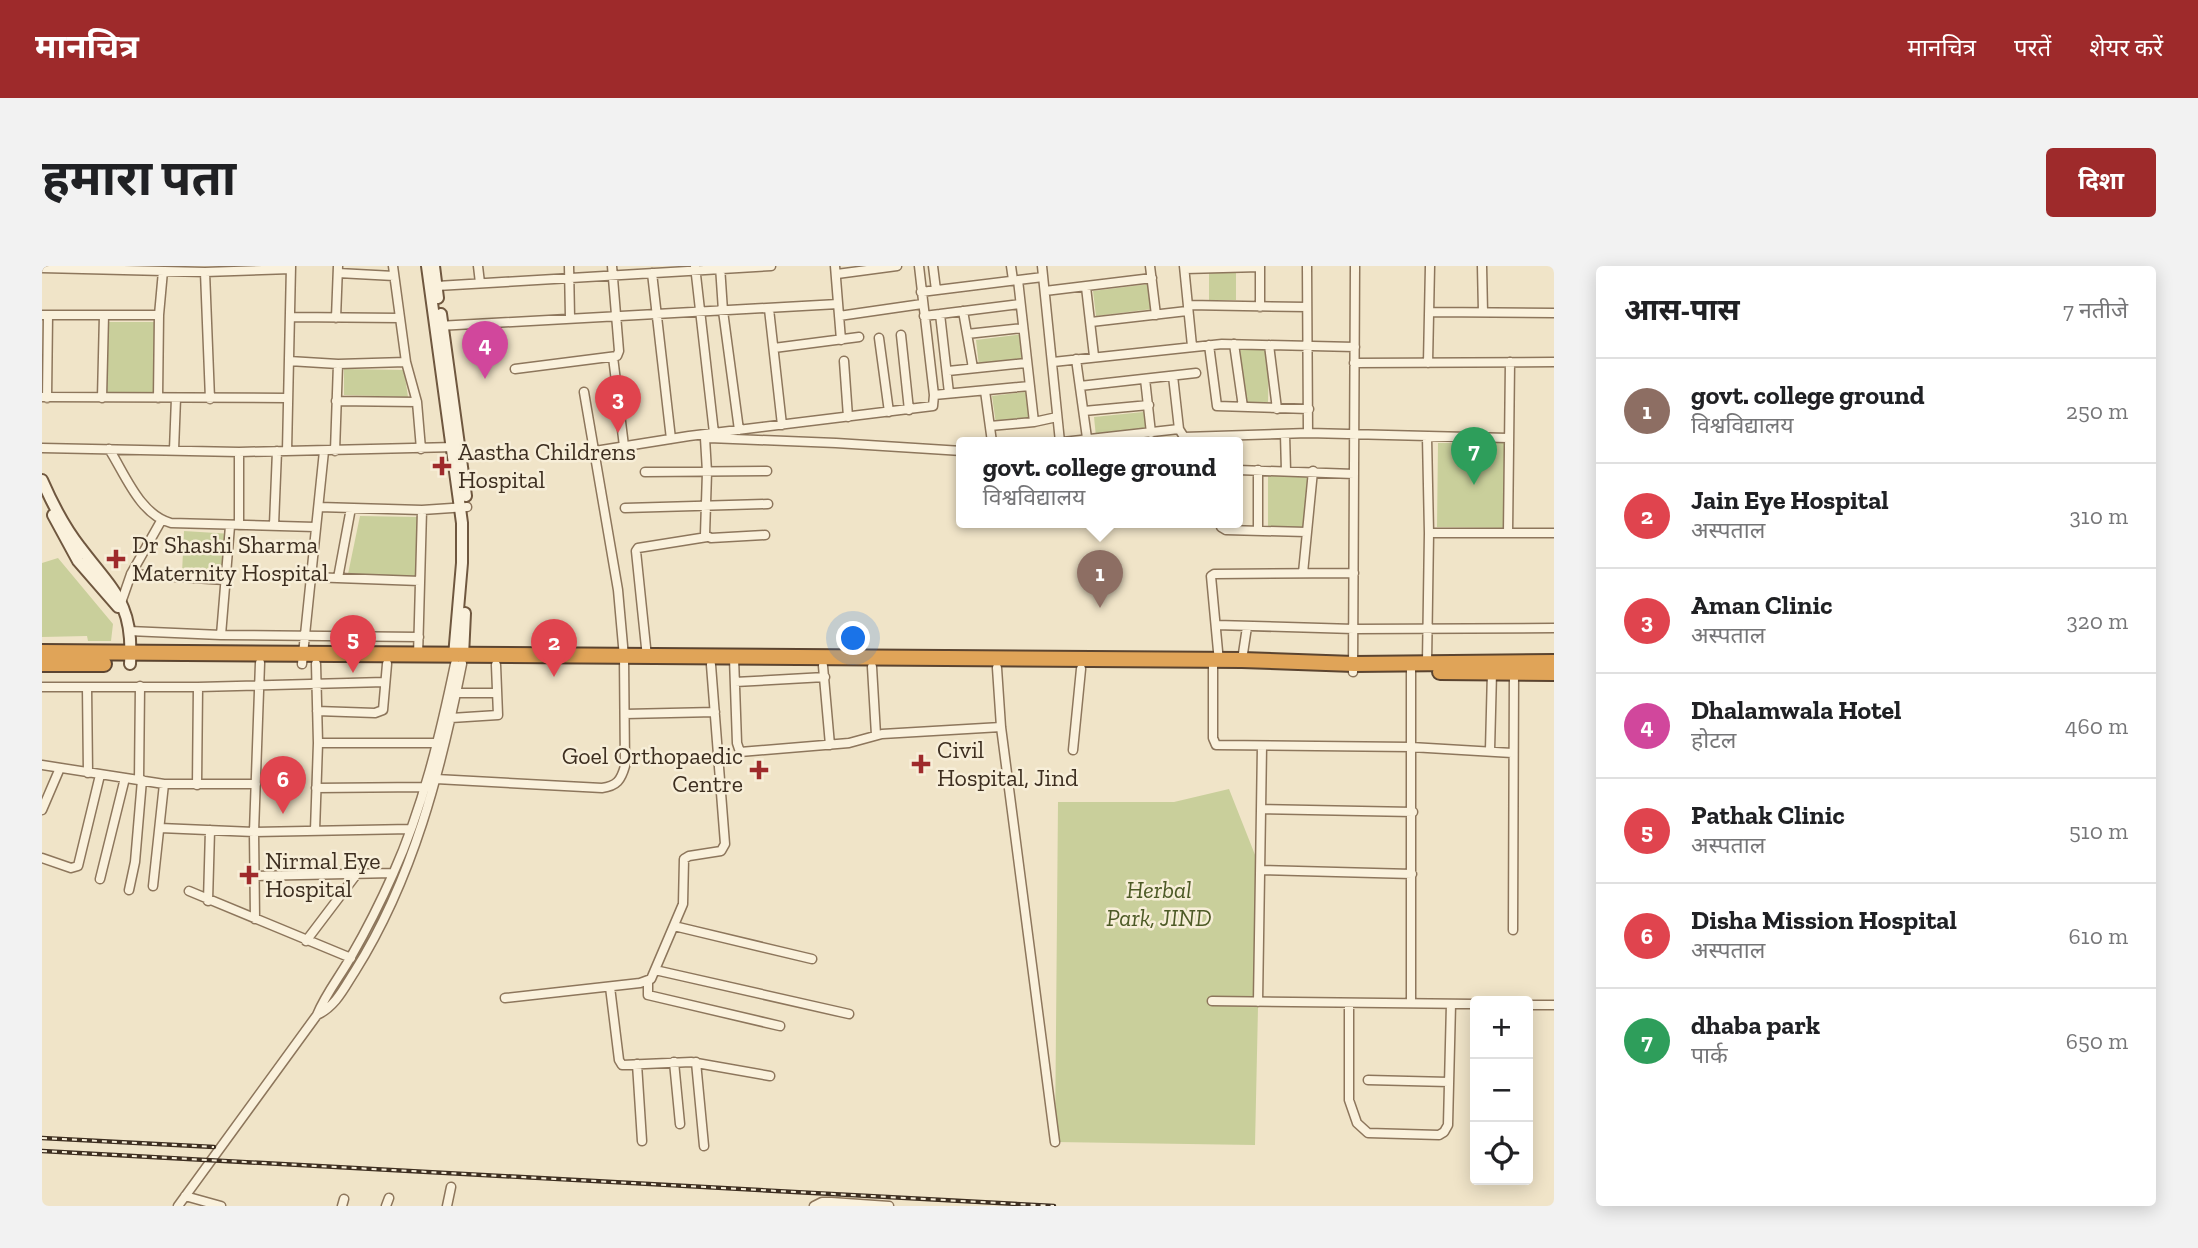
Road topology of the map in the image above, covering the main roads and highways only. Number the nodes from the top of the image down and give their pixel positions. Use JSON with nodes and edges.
{"nodes":[{"id":1,"x":42,"y":652,"type":"edge"},
{"id":2,"x":130,"y":659,"type":"junction"},
{"id":3,"x":458,"y":660,"type":"junction"},
{"id":4,"x":307,"y":661,"type":"junction"},
{"id":5,"x":624,"y":661,"type":"junction"},
{"id":6,"x":734,"y":662,"type":"junction"},
{"id":7,"x":1554,"y":662,"type":"edge"},
{"id":8,"x":42,"y":664,"type":"edge"},
{"id":9,"x":1215,"y":664,"type":"junction"},
{"id":10,"x":1411,"y":667,"type":"junction"},
{"id":11,"x":1353,"y":668,"type":"junction"},
{"id":12,"x":1514,"y":668,"type":"junction"},
{"id":13,"x":1554,"y":673,"type":"edge"}],
"edges":[{"from":1,"to":2,"type":"highway"},
{"from":2,"to":4,"type":"highway"},
{"from":2,"to":4,"type":"highway"},
{"from":2,"to":8,"type":"highway"},
{"from":3,"to":4,"type":"highway"},
{"from":3,"to":4,"type":"highway"},
{"from":3,"to":5,"type":"highway"},
{"from":3,"to":5,"type":"highway"},
{"from":5,"to":6,"type":"highway"},
{"from":5,"to":6,"type":"highway"},
{"from":6,"to":9,"type":"highway"},
{"from":6,"to":9,"type":"highway"},
{"from":7,"to":12,"type":"highway"},
{"from":9,"to":11,"type":"highway"},
{"from":9,"to":11,"type":"highway"},
{"from":10,"to":11,"type":"highway"},
{"from":10,"to":12,"type":"highway"},
{"from":10,"to":12,"type":"highway"},
{"from":12,"to":13,"type":"highway"}]}
